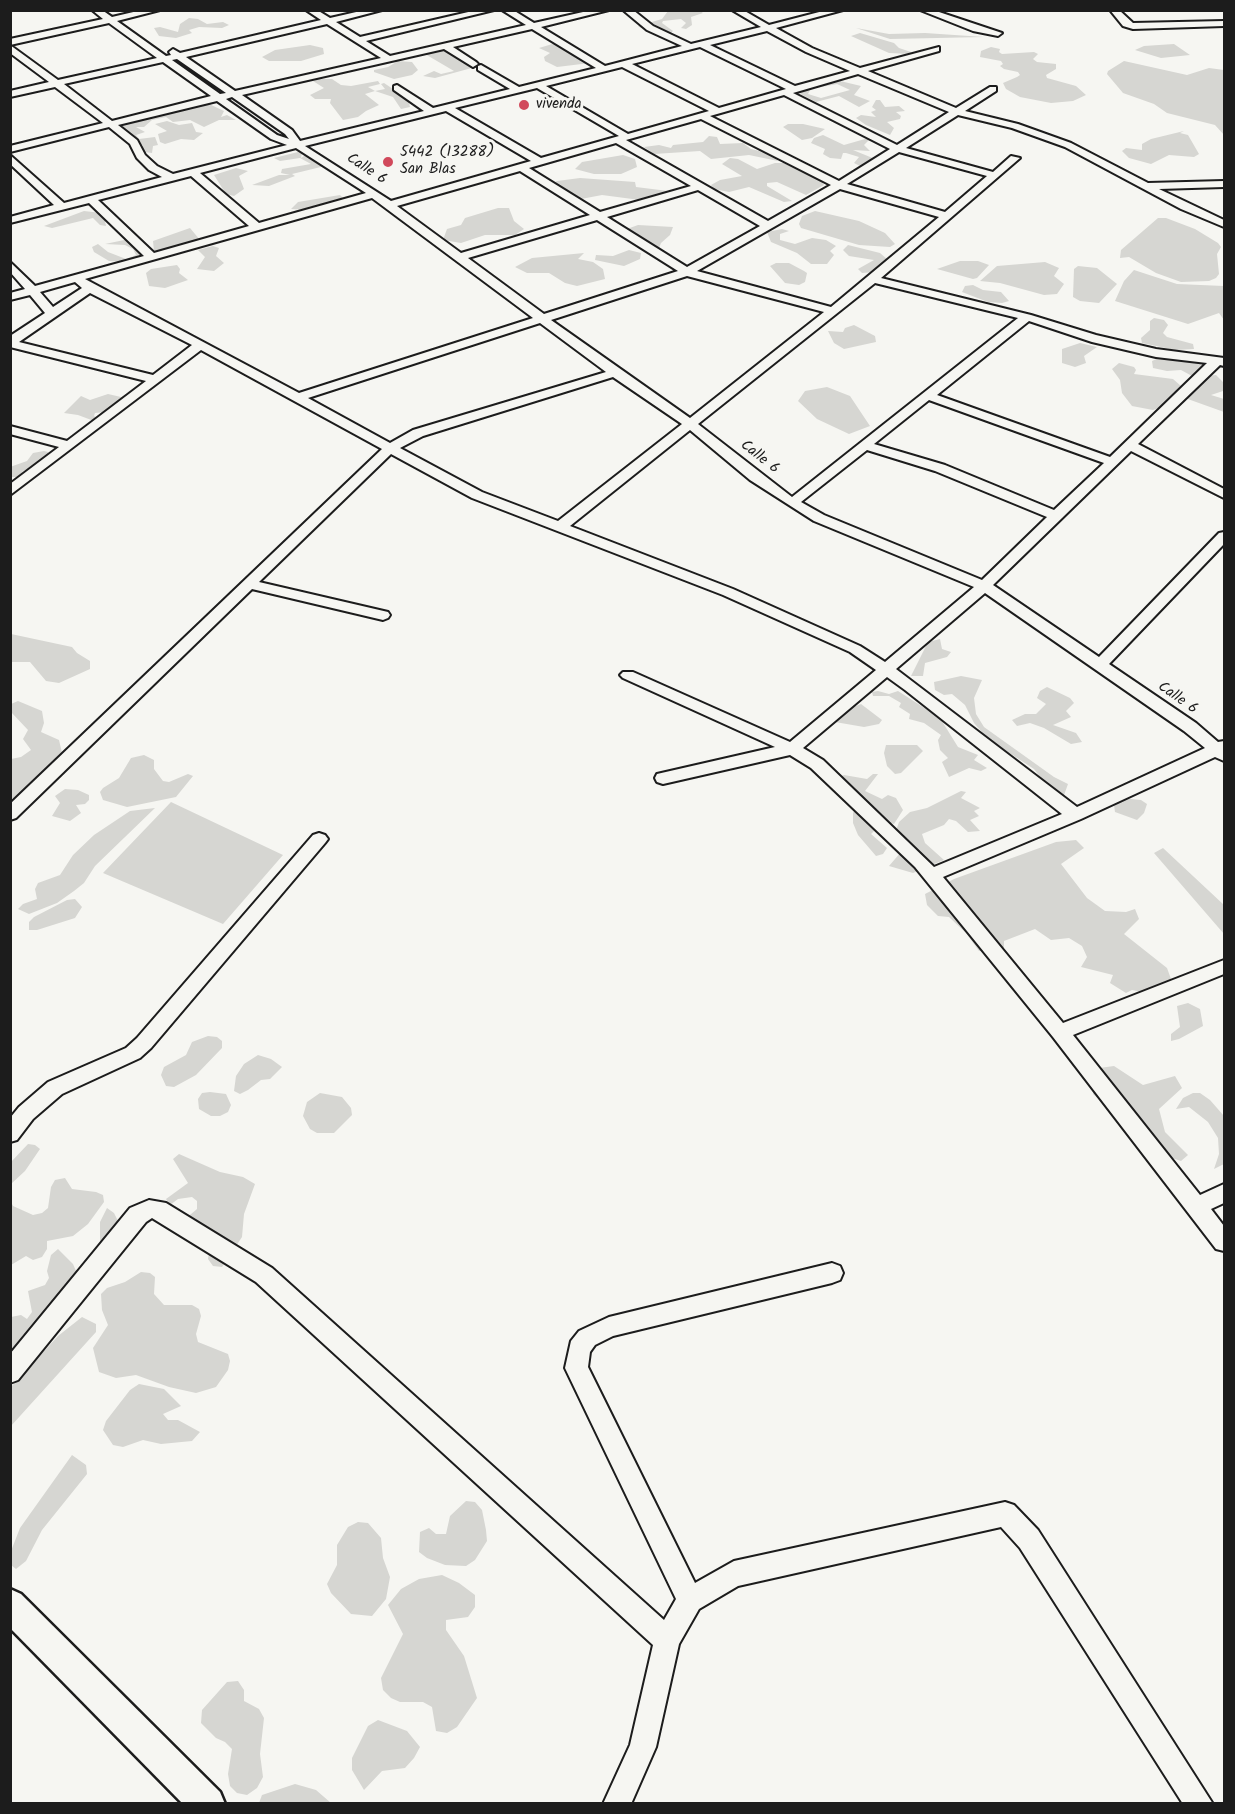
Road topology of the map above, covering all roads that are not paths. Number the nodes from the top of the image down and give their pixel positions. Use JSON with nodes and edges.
{"nodes":[{"id":1,"x":96,"y":10,"type":"edge"},
{"id":2,"x":116,"y":10,"type":"edge"},
{"id":3,"x":156,"y":10,"type":"edge"},
{"id":4,"x":310,"y":10,"type":"edge"},
{"id":5,"x":378,"y":10,"type":"edge"},
{"id":6,"x":490,"y":10,"type":"edge"},
{"id":7,"x":506,"y":10,"type":"edge"},
{"id":8,"x":736,"y":10,"type":"edge"},
{"id":9,"x":839,"y":10,"type":"edge"},
{"id":10,"x":924,"y":10,"type":"edge"},
{"id":11,"x":1114,"y":10,"type":"edge"},
{"id":12,"x":605,"y":11,"type":"edge"},
{"id":13,"x":611,"y":11,"type":"edge"},
{"id":14,"x":627,"y":13,"type":"edge"},
{"id":15,"x":125,"y":17,"type":"junction"},
{"id":16,"x":1216,"y":17,"type":"dead end"},
{"id":17,"x":108,"y":20,"type":"junction"},
{"id":18,"x":329,"y":22,"type":"junction"},
{"id":19,"x":1224,"y":23,"type":"edge"},
{"id":20,"x":534,"y":26,"type":"junction"},
{"id":21,"x":766,"y":27,"type":"junction"},
{"id":22,"x":998,"y":33,"type":"dead end"},
{"id":23,"x":358,"y":40,"type":"junction"},
{"id":24,"x":10,"y":42,"type":"edge"},
{"id":25,"x":701,"y":44,"type":"junction"},
{"id":26,"x":447,"y":46,"type":"junction"},
{"id":27,"x":690,"y":47,"type":"junction"},
{"id":28,"x":10,"y":48,"type":"edge"},
{"id":29,"x":936,"y":49,"type":"dead end"},
{"id":30,"x":178,"y":56,"type":"junction"},
{"id":31,"x":164,"y":59,"type":"junction"},
{"id":32,"x":391,"y":60,"type":"junction"},
{"id":33,"x":622,"y":63,"type":"junction"},
{"id":34,"x":603,"y":68,"type":"junction"},
{"id":35,"x":858,"y":70,"type":"junction"},
{"id":36,"x":57,"y":83,"type":"junction"},
{"id":37,"x":538,"y":85,"type":"junction"},
{"id":38,"x":397,"y":88,"type":"dead end"},
{"id":39,"x":993,"y":89,"type":"dead end"},
{"id":40,"x":518,"y":90,"type":"junction"},
{"id":41,"x":789,"y":90,"type":"junction"},
{"id":42,"x":10,"y":94,"type":"edge"},
{"id":43,"x":236,"y":94,"type":"junction"},
{"id":44,"x":216,"y":98,"type":"junction"},
{"id":45,"x":448,"y":108,"type":"junction"},
{"id":46,"x":717,"y":111,"type":"junction"},
{"id":47,"x":955,"y":111,"type":"junction"},
{"id":48,"x":432,"y":112,"type":"junction"},
{"id":49,"x":702,"y":116,"type":"junction"},
{"id":50,"x":109,"y":124,"type":"junction"},
{"id":51,"x":623,"y":139,"type":"junction"},
{"id":52,"x":297,"y":145,"type":"junction"},
{"id":53,"x":896,"y":148,"type":"junction"},
{"id":54,"x":10,"y":149,"type":"edge"},
{"id":55,"x":10,"y":158,"type":"edge"},
{"id":56,"x":1015,"y":158,"type":"dead end"},
{"id":57,"x":540,"y":162,"type":"junction"},
{"id":58,"x":522,"y":168,"type":"junction"},
{"id":59,"x":194,"y":173,"type":"junction"},
{"id":60,"x":994,"y":175,"type":"junction"},
{"id":61,"x":172,"y":178,"type":"junction"},
{"id":62,"x":1224,"y":184,"type":"edge"},
{"id":63,"x":838,"y":185,"type":"junction"},
{"id":64,"x":1147,"y":186,"type":"junction"},
{"id":65,"x":697,"y":187,"type":"junction"},
{"id":66,"x":374,"y":194,"type":"junction"},
{"id":67,"x":93,"y":201,"type":"junction"},
{"id":68,"x":389,"y":205,"type":"junction"},
{"id":69,"x":62,"y":207,"type":"junction"},
{"id":70,"x":948,"y":216,"type":"junction"},
{"id":71,"x":599,"y":217,"type":"junction"},
{"id":72,"x":10,"y":222,"type":"edge"},
{"id":73,"x":1224,"y":224,"type":"edge"},
{"id":74,"x":767,"y":225,"type":"junction"},
{"id":75,"x":256,"y":227,"type":"junction"},
{"id":76,"x":461,"y":257,"type":"junction"},
{"id":77,"x":153,"y":258,"type":"junction"},
{"id":78,"x":10,"y":265,"type":"edge"},
{"id":79,"x":687,"y":272,"type":"junction"},
{"id":80,"x":78,"y":279,"type":"junction"},
{"id":81,"x":873,"y":279,"type":"junction"},
{"id":82,"x":90,"y":288,"type":"junction"},
{"id":83,"x":32,"y":290,"type":"junction"},
{"id":84,"x":10,"y":297,"type":"edge"},
{"id":85,"x":833,"y":311,"type":"junction"},
{"id":86,"x":52,"y":313,"type":"junction"},
{"id":87,"x":543,"y":317,"type":"junction"},
{"id":88,"x":1027,"y":317,"type":"junction"},
{"id":89,"x":10,"y":343,"type":"edge"},
{"id":90,"x":200,"y":345,"type":"junction"},
{"id":91,"x":1221,"y":361,"type":"edge"},
{"id":92,"x":615,"y":373,"type":"junction"},
{"id":93,"x":157,"y":380,"type":"junction"},
{"id":94,"x":929,"y":396,"type":"junction"},
{"id":95,"x":297,"y":398,"type":"junction"},
{"id":96,"x":692,"y":425,"type":"junction"},
{"id":97,"x":10,"y":430,"type":"edge"},
{"id":98,"x":68,"y":445,"type":"junction"},
{"id":99,"x":1130,"y":445,"type":"junction"},
{"id":100,"x":866,"y":446,"type":"junction"},
{"id":101,"x":389,"y":449,"type":"junction"},
{"id":102,"x":1113,"y":462,"type":"junction"},
{"id":103,"x":10,"y":491,"type":"edge"},
{"id":104,"x":1224,"y":494,"type":"edge"},
{"id":105,"x":792,"y":503,"type":"junction"},
{"id":106,"x":1056,"y":516,"type":"junction"},
{"id":107,"x":561,"y":526,"type":"junction"},
{"id":108,"x":1224,"y":536,"type":"edge"},
{"id":109,"x":249,"y":584,"type":"junction"},
{"id":110,"x":984,"y":586,"type":"junction"},
{"id":111,"x":383,"y":615,"type":"dead end"},
{"id":112,"x":1099,"y":666,"type":"junction"},
{"id":113,"x":885,"y":668,"type":"junction"},
{"id":114,"x":628,"y":675,"type":"dead end"},
{"id":115,"x":792,"y":748,"type":"junction"},
{"id":116,"x":1222,"y":750,"type":"edge"},
{"id":117,"x":663,"y":778,"type":"dead end"},
{"id":118,"x":10,"y":814,"type":"edge"},
{"id":119,"x":1075,"y":814,"type":"junction"},
{"id":120,"x":319,"y":839,"type":"dead end"},
{"id":121,"x":931,"y":875,"type":"junction"},
{"id":122,"x":1224,"y":967,"type":"edge"},
{"id":123,"x":1060,"y":1032,"type":"junction"},
{"id":124,"x":10,"y":1134,"type":"edge"},
{"id":125,"x":1224,"y":1193,"type":"edge"},
{"id":126,"x":1197,"y":1206,"type":"junction"},
{"id":127,"x":1224,"y":1242,"type":"edge"},
{"id":128,"x":832,"y":1273,"type":"dead end"},
{"id":129,"x":10,"y":1372,"type":"edge"},
{"id":130,"x":690,"y":1600,"type":"junction"},
{"id":131,"x":10,"y":1605,"type":"edge"},
{"id":132,"x":666,"y":1640,"type":"junction"},
{"id":133,"x":208,"y":1803,"type":"edge"},
{"id":134,"x":617,"y":1803,"type":"edge"},
{"id":135,"x":1199,"y":1803,"type":"edge"}],
"edges":[{"from":1,"to":17,"type":"street","name":"Calle 6"},
{"from":2,"to":15,"type":"street","name":"Calle 6"},
{"from":3,"to":15,"type":"street"},
{"from":4,"to":18,"type":"street"},
{"from":5,"to":18,"type":"street"},
{"from":6,"to":23,"type":"street"},
{"from":7,"to":20,"type":"street"},
{"from":8,"to":21,"type":"street"},
{"from":9,"to":21,"type":"street"},
{"from":10,"to":22,"type":"street"},
{"from":11,"to":19,"type":"street"},
{"from":12,"to":13,"type":"street"},
{"from":12,"to":20,"type":"street"},
{"from":14,"to":27,"type":"street"},
{"from":15,"to":17,"type":"street"},
{"from":15,"to":30,"type":"street","name":"Calle 6"},
{"from":16,"to":19,"type":"street"},
{"from":17,"to":24,"type":"street"},
{"from":17,"to":31,"type":"street","name":"Calle 6"},
{"from":18,"to":23,"type":"street"},
{"from":18,"to":30,"type":"street"},
{"from":20,"to":26,"type":"street"},
{"from":20,"to":34,"type":"street"},
{"from":21,"to":25,"type":"street"},
{"from":21,"to":35,"type":"street"},
{"from":23,"to":32,"type":"street"},
{"from":25,"to":27,"type":"street"},
{"from":25,"to":41,"type":"street"},
{"from":26,"to":32,"type":"street"},
{"from":26,"to":40,"type":"street"},
{"from":27,"to":33,"type":"street"},
{"from":28,"to":36,"type":"street"},
{"from":29,"to":35,"type":"street"},
{"from":30,"to":31,"type":"street"},
{"from":30,"to":43,"type":"street","name":"Calle 6"},
{"from":31,"to":36,"type":"street"},
{"from":31,"to":44,"type":"street","name":"Calle 6"},
{"from":32,"to":43,"type":"street"},
{"from":33,"to":34,"type":"street"},
{"from":33,"to":46,"type":"street"},
{"from":34,"to":37,"type":"street"},
{"from":35,"to":41,"type":"street"},
{"from":35,"to":47,"type":"street"},
{"from":36,"to":42,"type":"street"},
{"from":36,"to":50,"type":"street"},
{"from":37,"to":40,"type":"street"},
{"from":37,"to":51,"type":"street"},
{"from":38,"to":48,"type":"street"},
{"from":39,"to":47,"type":"street"},
{"from":40,"to":45,"type":"street"},
{"from":41,"to":46,"type":"street"},
{"from":41,"to":53,"type":"street"},
{"from":43,"to":44,"type":"street"},
{"from":43,"to":52,"type":"street","name":"Calle 6"},
{"from":44,"to":50,"type":"street"},
{"from":44,"to":52,"type":"street","name":"Calle 6"},
{"from":45,"to":48,"type":"street"},
{"from":45,"to":57,"type":"street"},
{"from":46,"to":49,"type":"street"},
{"from":47,"to":53,"type":"street"},
{"from":47,"to":64,"type":"street"},
{"from":48,"to":52,"type":"street"},
{"from":49,"to":51,"type":"street"},
{"from":49,"to":63,"type":"street"},
{"from":50,"to":54,"type":"street"},
{"from":50,"to":61,"type":"street"},
{"from":51,"to":57,"type":"street"},
{"from":51,"to":65,"type":"street"},
{"from":52,"to":59,"type":"street"},
{"from":52,"to":66,"type":"street","name":"Calle 6"},
{"from":53,"to":60,"type":"street"},
{"from":53,"to":63,"type":"street"},
{"from":55,"to":69,"type":"street"},
{"from":56,"to":60,"type":"street"},
{"from":57,"to":58,"type":"street"},
{"from":58,"to":68,"type":"street"},
{"from":58,"to":71,"type":"street"},
{"from":59,"to":61,"type":"street"},
{"from":59,"to":75,"type":"street"},
{"from":60,"to":70,"type":"street"},
{"from":61,"to":67,"type":"street"},
{"from":62,"to":64,"type":"street"},
{"from":63,"to":70,"type":"street"},
{"from":63,"to":74,"type":"street"},
{"from":64,"to":73,"type":"street"},
{"from":65,"to":71,"type":"street"},
{"from":65,"to":74,"type":"street"},
{"from":66,"to":68,"type":"street","name":"Calle 6"},
{"from":66,"to":75,"type":"street"},
{"from":67,"to":69,"type":"street"},
{"from":67,"to":72,"type":"street"},
{"from":67,"to":77,"type":"street"},
{"from":68,"to":76,"type":"street","name":"Calle 6"},
{"from":69,"to":72,"type":"street"},
{"from":70,"to":81,"type":"street"},
{"from":71,"to":76,"type":"street"},
{"from":71,"to":79,"type":"street"},
{"from":74,"to":79,"type":"street"},
{"from":75,"to":77,"type":"street"},
{"from":76,"to":87,"type":"street","name":"Calle 6"},
{"from":77,"to":80,"type":"street"},
{"from":78,"to":83,"type":"street"},
{"from":79,"to":85,"type":"street"},
{"from":79,"to":87,"type":"street"},
{"from":80,"to":82,"type":"street"},
{"from":80,"to":83,"type":"street"},
{"from":81,"to":85,"type":"street"},
{"from":81,"to":88,"type":"street"},
{"from":82,"to":86,"type":"street"},
{"from":82,"to":90,"type":"street"},
{"from":83,"to":84,"type":"street"},
{"from":83,"to":86,"type":"street"},
{"from":85,"to":96,"type":"street"},
{"from":86,"to":89,"type":"street"},
{"from":87,"to":92,"type":"street","name":"Calle 6"},
{"from":87,"to":95,"type":"street"},
{"from":88,"to":91,"type":"street"},
{"from":88,"to":94,"type":"street"},
{"from":89,"to":93,"type":"street"},
{"from":90,"to":93,"type":"street"},
{"from":90,"to":95,"type":"street"},
{"from":91,"to":99,"type":"street"},
{"from":92,"to":96,"type":"street","name":"Calle 6"},
{"from":92,"to":101,"type":"street"},
{"from":93,"to":98,"type":"street"},
{"from":94,"to":100,"type":"street"},
{"from":94,"to":102,"type":"street"},
{"from":95,"to":101,"type":"street"},
{"from":96,"to":105,"type":"street","name":"Calle 6"},
{"from":96,"to":107,"type":"street"},
{"from":97,"to":98,"type":"street"},
{"from":98,"to":103,"type":"street"},
{"from":99,"to":102,"type":"street"},
{"from":99,"to":104,"type":"street"},
{"from":100,"to":105,"type":"street"},
{"from":100,"to":106,"type":"street"},
{"from":101,"to":107,"type":"street"},
{"from":101,"to":109,"type":"street"},
{"from":102,"to":106,"type":"street"},
{"from":105,"to":110,"type":"street","name":"Calle 6"},
{"from":106,"to":110,"type":"street"},
{"from":107,"to":113,"type":"street"},
{"from":108,"to":112,"type":"street"},
{"from":109,"to":111,"type":"street"},
{"from":109,"to":118,"type":"street"},
{"from":110,"to":112,"type":"street","name":"Calle 6"},
{"from":110,"to":113,"type":"street"},
{"from":112,"to":116,"type":"street","name":"Calle 6"},
{"from":113,"to":115,"type":"street"},
{"from":113,"to":119,"type":"street"},
{"from":114,"to":115,"type":"street"},
{"from":115,"to":117,"type":"street"},
{"from":115,"to":121,"type":"street"},
{"from":116,"to":119,"type":"street"},
{"from":119,"to":121,"type":"street"},
{"from":120,"to":124,"type":"street"},
{"from":121,"to":123,"type":"street"},
{"from":122,"to":123,"type":"street"},
{"from":123,"to":126,"type":"street"},
{"from":125,"to":126,"type":"street"},
{"from":126,"to":127,"type":"street"},
{"from":128,"to":130,"type":"street"},
{"from":129,"to":132,"type":"street"},
{"from":130,"to":132,"type":"street"},
{"from":130,"to":135,"type":"street"},
{"from":131,"to":133,"type":"street"},
{"from":132,"to":134,"type":"street"}]}
